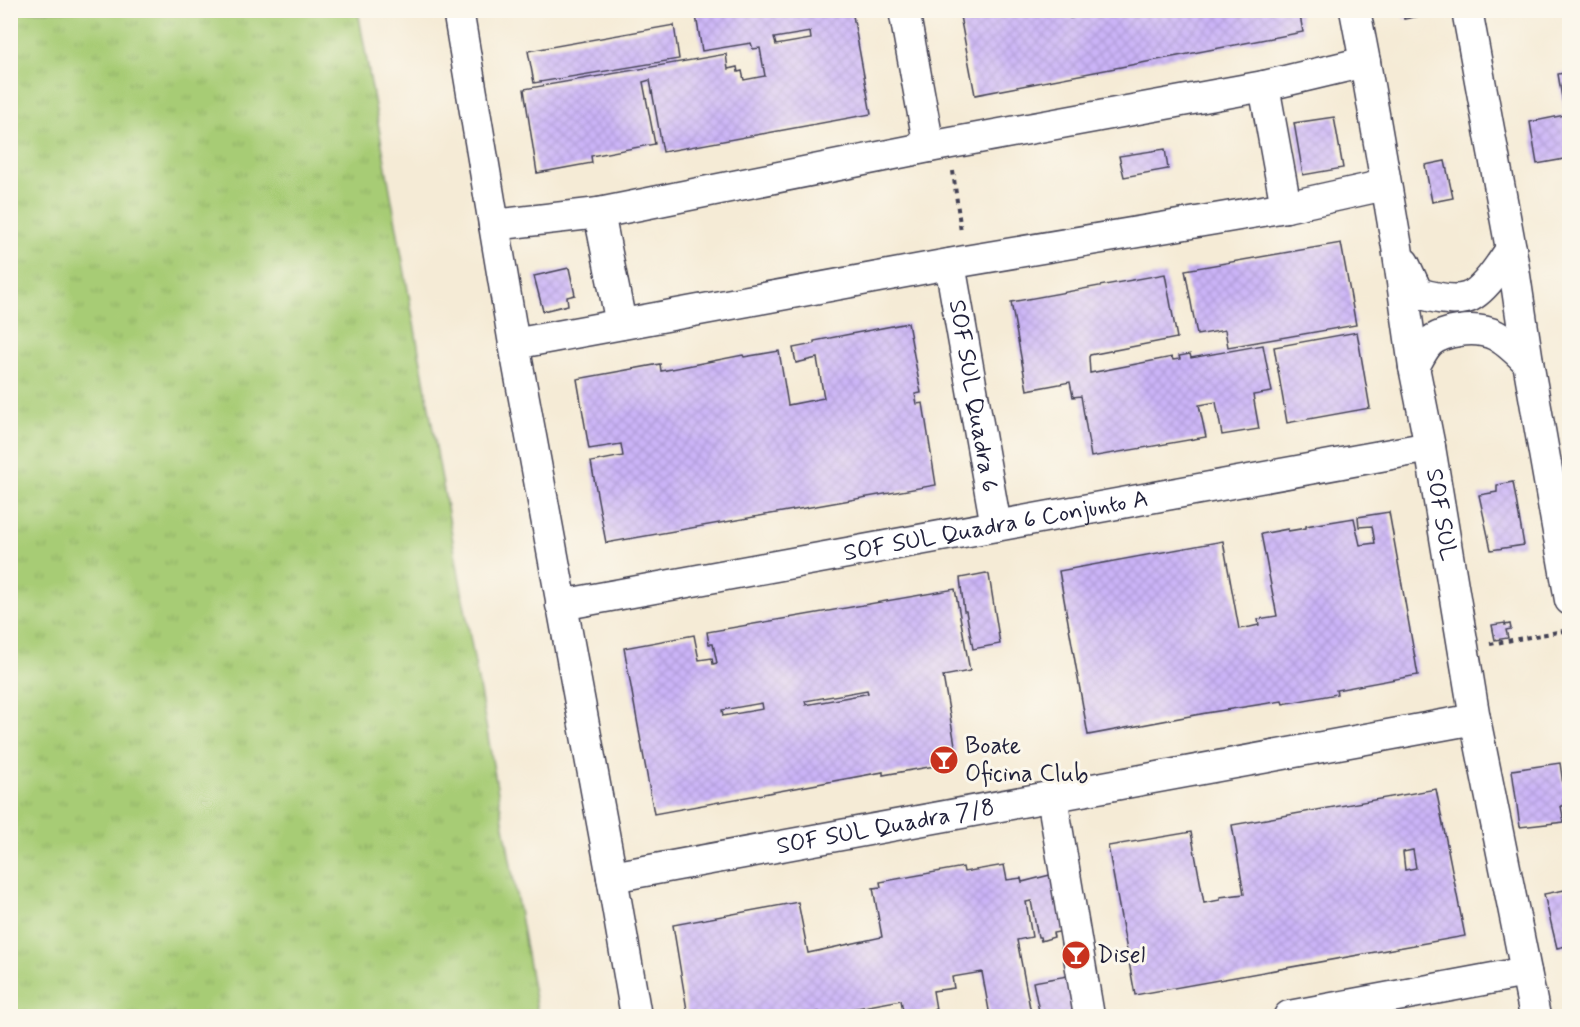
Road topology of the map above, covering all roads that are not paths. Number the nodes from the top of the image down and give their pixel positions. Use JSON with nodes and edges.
{"nodes":[{"id":1,"x":458,"y":10,"type":"edge"},
{"id":2,"x":904,"y":10,"type":"edge"},
{"id":3,"x":1355,"y":10,"type":"edge"},
{"id":4,"x":1467,"y":10,"type":"edge"},
{"id":5,"x":1365,"y":62,"type":"junction"},
{"id":6,"x":1264,"y":86,"type":"junction"},
{"id":7,"x":939,"y":145,"type":"junction"},
{"id":8,"x":1385,"y":185,"type":"junction"},
{"id":9,"x":1287,"y":207,"type":"junction"},
{"id":10,"x":599,"y":213,"type":"junction"},
{"id":11,"x":494,"y":225,"type":"junction"},
{"id":12,"x":1397,"y":247,"type":"junction"},
{"id":13,"x":1511,"y":249,"type":"junction"},
{"id":14,"x":957,"y":263,"type":"junction"},
{"id":15,"x":621,"y":324,"type":"junction"},
{"id":16,"x":514,"y":344,"type":"junction"},
{"id":17,"x":1528,"y":362,"type":"junction"},
{"id":18,"x":1414,"y":367,"type":"junction"},
{"id":19,"x":1430,"y":447,"type":"junction"},
{"id":20,"x":996,"y":526,"type":"junction"},
{"id":21,"x":1569,"y":600,"type":"edge"},
{"id":22,"x":561,"y":605,"type":"junction"},
{"id":23,"x":1475,"y":719,"type":"junction"},
{"id":24,"x":1052,"y":797,"type":"junction"},
{"id":25,"x":612,"y":877,"type":"junction"},
{"id":26,"x":1526,"y":972,"type":"junction"},
{"id":27,"x":636,"y":1017,"type":"edge"},
{"id":28,"x":1089,"y":1017,"type":"edge"},
{"id":29,"x":1288,"y":1017,"type":"edge"},
{"id":30,"x":1535,"y":1017,"type":"edge"}],
"edges":[{"from":1,"to":11,"type":"street"},
{"from":2,"to":7,"type":"street"},
{"from":3,"to":5,"type":"street","name":"SOF SUL"},
{"from":4,"to":13,"type":"street"},
{"from":5,"to":6,"type":"street"},
{"from":5,"to":8,"type":"street","name":"SOF SUL"},
{"from":6,"to":7,"type":"street"},
{"from":6,"to":9,"type":"street"},
{"from":7,"to":10,"type":"street"},
{"from":8,"to":9,"type":"street"},
{"from":8,"to":12,"type":"street","name":"SOF SUL"},
{"from":9,"to":14,"type":"street"},
{"from":10,"to":11,"type":"street"},
{"from":10,"to":15,"type":"street"},
{"from":11,"to":16,"type":"street"},
{"from":12,"to":13,"type":"street"},
{"from":12,"to":18,"type":"street","name":"SOF SUL"},
{"from":13,"to":17,"type":"street"},
{"from":14,"to":15,"type":"street"},
{"from":14,"to":20,"type":"street","name":"SOF SUL Quadra 6"},
{"from":15,"to":16,"type":"street"},
{"from":16,"to":22,"type":"street"},
{"from":17,"to":18,"type":"street"},
{"from":17,"to":21,"type":"street"},
{"from":18,"to":19,"type":"street","name":"SOF SUL"},
{"from":19,"to":20,"type":"street","name":"SOF SUL Quadra 6 Conjunto A"},
{"from":19,"to":23,"type":"street","name":"SOF SUL"},
{"from":20,"to":22,"type":"street","name":"SOF SUL Quadra 6 Conjunto A"},
{"from":22,"to":25,"type":"street"},
{"from":23,"to":24,"type":"street","name":"SOF SUL Quadra 7/8"},
{"from":23,"to":26,"type":"street","name":"SOF SUL"},
{"from":24,"to":25,"type":"street","name":"SOF SUL Quadra 7/8"},
{"from":24,"to":28,"type":"street"},
{"from":25,"to":27,"type":"street"},
{"from":26,"to":29,"type":"street"},
{"from":26,"to":30,"type":"street","name":"SOF SUL"}]}
